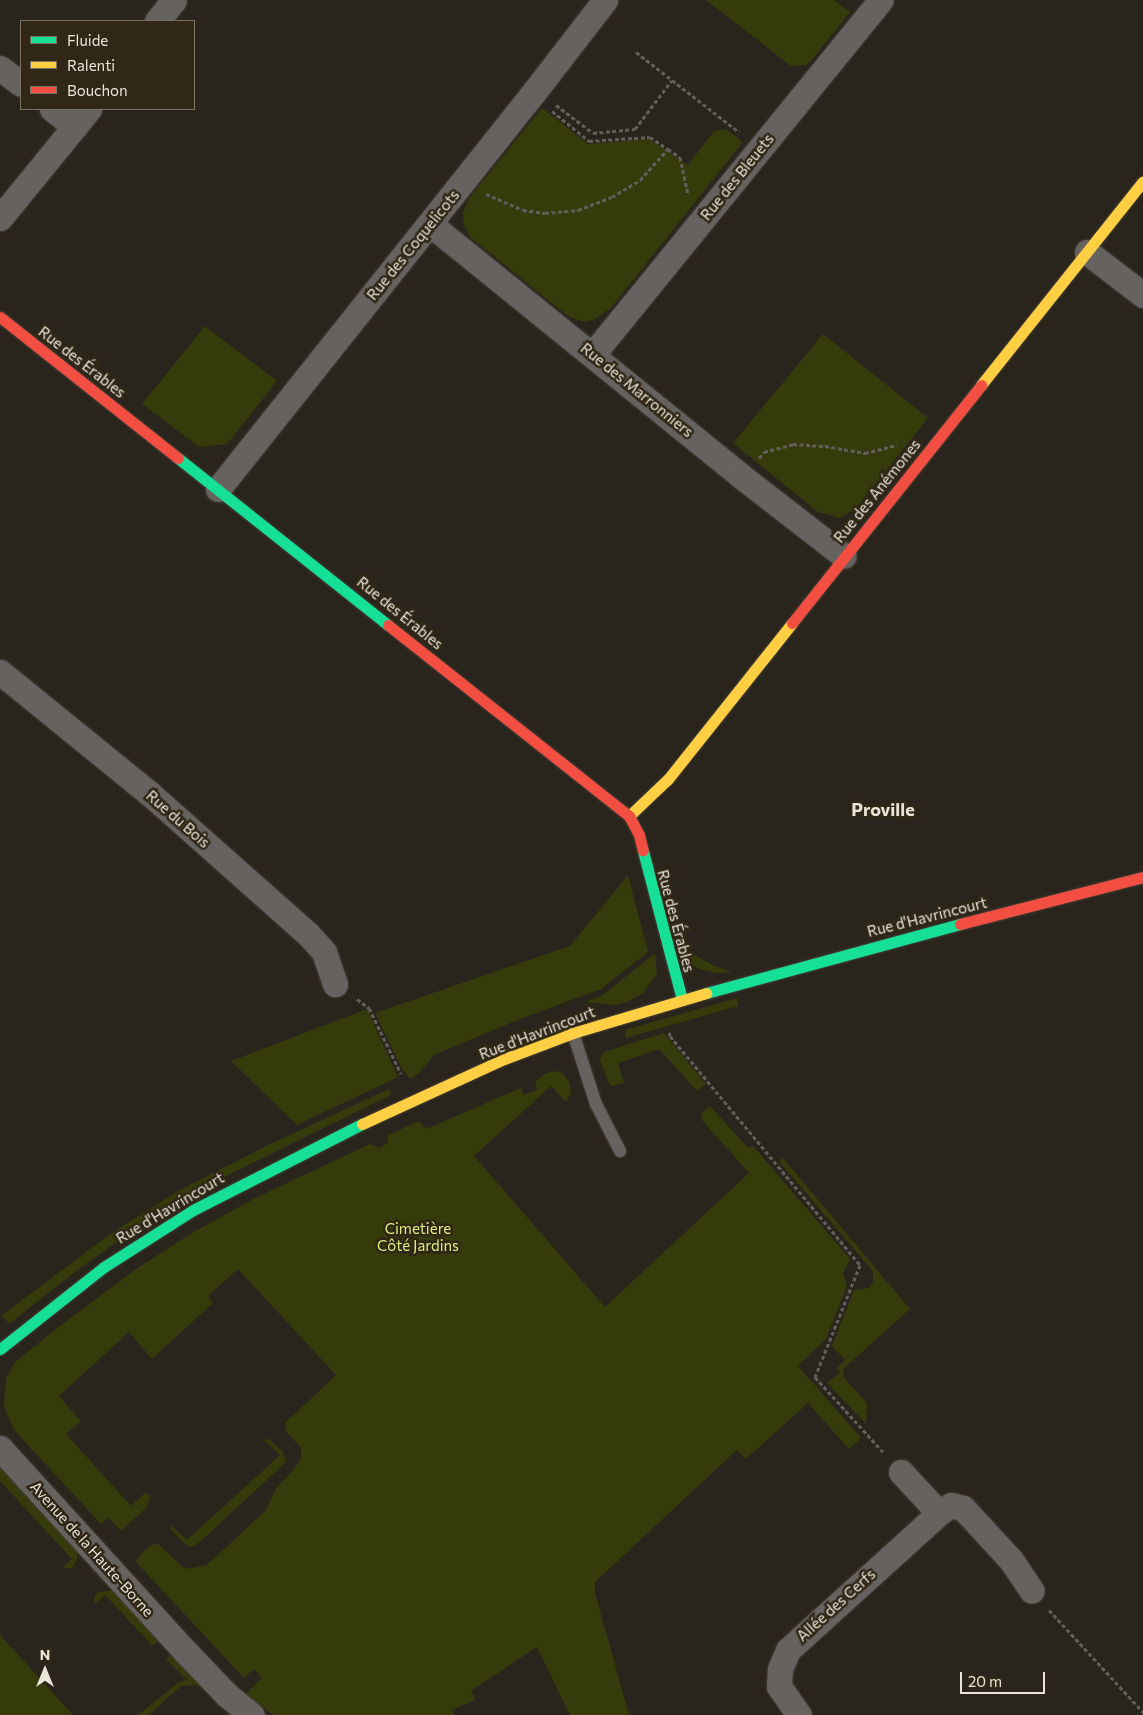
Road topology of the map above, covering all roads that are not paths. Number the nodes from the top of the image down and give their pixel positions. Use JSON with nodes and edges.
{"nodes":[{"id":1,"x":174,"y":0,"type":"edge"},
{"id":2,"x":604,"y":0,"type":"edge"},
{"id":3,"x":881,"y":0,"type":"edge"},
{"id":4,"x":158,"y":20,"type":"edge"},
{"id":5,"x":0,"y":68,"type":"edge"},
{"id":6,"x":20,"y":83,"type":"edge"},
{"id":7,"x":55,"y":110,"type":"edge"},
{"id":8,"x":82,"y":118,"type":"edge"},
{"id":9,"x":1143,"y":181,"type":"edge"},
{"id":10,"x":0,"y":218,"type":"edge"},
{"id":11,"x":430,"y":224,"type":"junction"},
{"id":12,"x":1087,"y":252,"type":"junction"},
{"id":13,"x":1143,"y":295,"type":"edge"},
{"id":14,"x":0,"y":317,"type":"edge"},
{"id":15,"x":593,"y":354,"type":"junction"},
{"id":16,"x":218,"y":489,"type":"junction"},
{"id":17,"x":844,"y":556,"type":"junction"},
{"id":18,"x":0,"y":672,"type":"edge"},
{"id":19,"x":629,"y":816,"type":"junction"},
{"id":20,"x":1142,"y":882,"type":"edge"},
{"id":21,"x":335,"y":984,"type":"road end"},
{"id":22,"x":682,"y":1000,"type":"junction"},
{"id":23,"x":574,"y":1034,"type":"junction"},
{"id":24,"x":620,"y":1151,"type":"dead end"},
{"id":25,"x":0,"y":1349,"type":"edge"},
{"id":26,"x":0,"y":1448,"type":"edge"},
{"id":27,"x":901,"y":1472,"type":"road end"},
{"id":28,"x":939,"y":1513,"type":"junction"},
{"id":29,"x":1032,"y":1591,"type":"road end"},
{"id":30,"x":252,"y":1715,"type":"edge"},
{"id":31,"x":799,"y":1715,"type":"edge"}],
"edges":[{"from":1,"to":4,"type":"street"},
{"from":2,"to":11,"type":"street","name":"Rue des Coquelicots"},
{"from":3,"to":15,"type":"street","name":"Rue des Bleuets"},
{"from":5,"to":6,"type":"street"},
{"from":7,"to":8,"type":"street"},
{"from":8,"to":10,"type":"street"},
{"from":9,"to":12,"type":"street","name":"Rue des Anémones"},
{"from":11,"to":15,"type":"street","name":"Rue des Marronniers"},
{"from":11,"to":16,"type":"street","name":"Rue des Coquelicots"},
{"from":12,"to":13,"type":"street"},
{"from":12,"to":17,"type":"street","name":"Rue des Anémones"},
{"from":14,"to":16,"type":"street","name":"Rue des Érables"},
{"from":15,"to":17,"type":"street","name":"Rue des Marronniers"},
{"from":16,"to":19,"type":"street","name":"Rue des Érables"},
{"from":17,"to":19,"type":"street","name":"Rue des Anémones"},
{"from":18,"to":21,"type":"street","name":"Rue du Bois"},
{"from":19,"to":22,"type":"street","name":"Rue des Érables"},
{"from":20,"to":22,"type":"street","name":"Rue d'Havrincourt"},
{"from":22,"to":23,"type":"street","name":"Rue d'Havrincourt"},
{"from":23,"to":24,"type":"lane"},
{"from":23,"to":25,"type":"street","name":"Rue d'Havrincourt"},
{"from":26,"to":30,"type":"street","name":"Avenue de la Haute-Borne"},
{"from":27,"to":28,"type":"street"},
{"from":28,"to":29,"type":"street","name":"Allée des Cerfs"},
{"from":28,"to":31,"type":"street","name":"Allée des Cerfs"}]}
